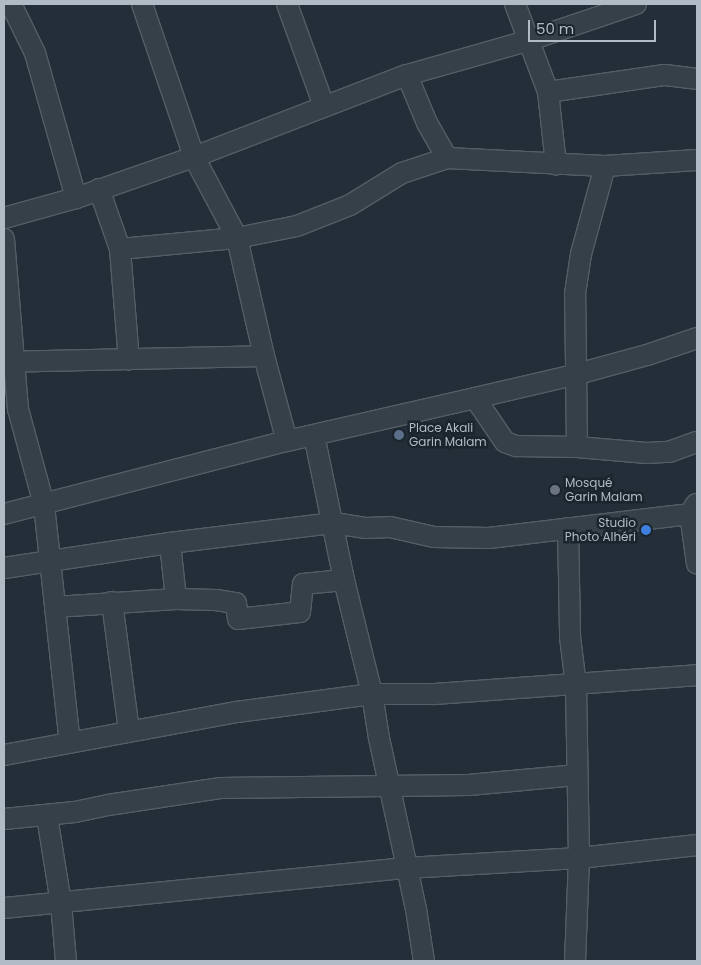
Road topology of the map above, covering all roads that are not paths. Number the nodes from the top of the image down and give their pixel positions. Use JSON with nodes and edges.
{"nodes":[{"id":1,"x":11,"y":4,"type":"edge"},
{"id":2,"x":142,"y":4,"type":"edge"},
{"id":3,"x":287,"y":4,"type":"edge"},
{"id":4,"x":515,"y":4,"type":"edge"},
{"id":5,"x":636,"y":4,"type":"edge"},
{"id":6,"x":527,"y":40,"type":"junction"},
{"id":7,"x":407,"y":76,"type":"junction"},
{"id":8,"x":697,"y":79,"type":"edge"},
{"id":9,"x":548,"y":92,"type":"junction"},
{"id":10,"x":324,"y":106,"type":"junction"},
{"id":11,"x":194,"y":157,"type":"junction"},
{"id":12,"x":447,"y":158,"type":"junction"},
{"id":13,"x":697,"y":160,"type":"edge"},
{"id":14,"x":556,"y":165,"type":"junction"},
{"id":15,"x":605,"y":166,"type":"junction"},
{"id":16,"x":100,"y":189,"type":"junction"},
{"id":17,"x":76,"y":198,"type":"junction"},
{"id":18,"x":4,"y":218,"type":"edge"},
{"id":19,"x":237,"y":238,"type":"junction"},
{"id":20,"x":4,"y":239,"type":"edge"},
{"id":21,"x":120,"y":249,"type":"junction"},
{"id":22,"x":697,"y":338,"type":"edge"},
{"id":23,"x":264,"y":356,"type":"junction"},
{"id":24,"x":129,"y":360,"type":"junction"},
{"id":25,"x":9,"y":362,"type":"edge"},
{"id":26,"x":574,"y":374,"type":"junction"},
{"id":27,"x":475,"y":398,"type":"junction"},
{"id":28,"x":314,"y":435,"type":"junction"},
{"id":29,"x":287,"y":441,"type":"junction"},
{"id":30,"x":697,"y":442,"type":"edge"},
{"id":31,"x":577,"y":447,"type":"junction"},
{"id":32,"x":44,"y":505,"type":"junction"},
{"id":33,"x":694,"y":508,"type":"edge"},
{"id":34,"x":4,"y":514,"type":"edge"},
{"id":35,"x":334,"y":523,"type":"junction"},
{"id":36,"x":568,"y":528,"type":"junction"},
{"id":37,"x":170,"y":543,"type":"junction"},
{"id":38,"x":50,"y":561,"type":"junction"},
{"id":39,"x":697,"y":564,"type":"edge"},
{"id":40,"x":4,"y":568,"type":"edge"},
{"id":41,"x":344,"y":580,"type":"junction"},
{"id":42,"x":176,"y":599,"type":"junction"},
{"id":43,"x":112,"y":602,"type":"junction"},
{"id":44,"x":55,"y":607,"type":"junction"},
{"id":45,"x":697,"y":675,"type":"edge"},
{"id":46,"x":576,"y":685,"type":"junction"},
{"id":47,"x":372,"y":694,"type":"junction"},
{"id":48,"x":129,"y":731,"type":"junction"},
{"id":49,"x":70,"y":743,"type":"junction"},
{"id":50,"x":4,"y":755,"type":"edge"},
{"id":51,"x":576,"y":775,"type":"junction"},
{"id":52,"x":389,"y":785,"type":"junction"},
{"id":53,"x":4,"y":807,"type":"edge"},
{"id":54,"x":47,"y":816,"type":"junction"},
{"id":55,"x":4,"y":819,"type":"edge"},
{"id":56,"x":697,"y":845,"type":"edge"},
{"id":57,"x":579,"y":858,"type":"junction"},
{"id":58,"x":406,"y":868,"type":"junction"},
{"id":59,"x":62,"y":903,"type":"junction"},
{"id":60,"x":4,"y":908,"type":"edge"},
{"id":61,"x":66,"y":961,"type":"edge"},
{"id":62,"x":424,"y":961,"type":"edge"},
{"id":63,"x":575,"y":961,"type":"edge"}],
"edges":[{"from":1,"to":17,"type":"street"},
{"from":2,"to":11,"type":"street"},
{"from":3,"to":10,"type":"street"},
{"from":4,"to":6,"type":"street"},
{"from":5,"to":6,"type":"street"},
{"from":6,"to":7,"type":"street"},
{"from":6,"to":9,"type":"street"},
{"from":7,"to":10,"type":"street"},
{"from":7,"to":12,"type":"street"},
{"from":8,"to":9,"type":"street"},
{"from":9,"to":14,"type":"street"},
{"from":10,"to":11,"type":"street"},
{"from":11,"to":16,"type":"street"},
{"from":11,"to":19,"type":"street"},
{"from":12,"to":14,"type":"street"},
{"from":12,"to":19,"type":"street"},
{"from":13,"to":15,"type":"street"},
{"from":14,"to":15,"type":"street"},
{"from":15,"to":26,"type":"street"},
{"from":16,"to":17,"type":"street"},
{"from":16,"to":21,"type":"street"},
{"from":17,"to":18,"type":"street"},
{"from":19,"to":21,"type":"street"},
{"from":19,"to":23,"type":"street"},
{"from":20,"to":25,"type":"street"},
{"from":21,"to":24,"type":"street"},
{"from":22,"to":26,"type":"street"},
{"from":23,"to":24,"type":"street"},
{"from":23,"to":29,"type":"street"},
{"from":24,"to":25,"type":"street"},
{"from":25,"to":32,"type":"street"},
{"from":26,"to":27,"type":"street"},
{"from":26,"to":31,"type":"street"},
{"from":27,"to":28,"type":"street"},
{"from":27,"to":31,"type":"street"},
{"from":28,"to":29,"type":"street"},
{"from":28,"to":35,"type":"street"},
{"from":29,"to":32,"type":"street"},
{"from":30,"to":31,"type":"street"},
{"from":32,"to":34,"type":"street"},
{"from":32,"to":38,"type":"street"},
{"from":33,"to":36,"type":"street"},
{"from":33,"to":39,"type":"street"},
{"from":35,"to":36,"type":"street"},
{"from":35,"to":37,"type":"street"},
{"from":35,"to":41,"type":"street"},
{"from":36,"to":46,"type":"street"},
{"from":37,"to":38,"type":"street"},
{"from":37,"to":42,"type":"street"},
{"from":38,"to":40,"type":"street"},
{"from":38,"to":44,"type":"street"},
{"from":41,"to":42,"type":"street"},
{"from":41,"to":47,"type":"street"},
{"from":42,"to":43,"type":"street"},
{"from":43,"to":44,"type":"street"},
{"from":43,"to":48,"type":"street"},
{"from":44,"to":49,"type":"street"},
{"from":45,"to":46,"type":"street"},
{"from":46,"to":47,"type":"street"},
{"from":46,"to":51,"type":"street"},
{"from":47,"to":48,"type":"street"},
{"from":47,"to":52,"type":"street"},
{"from":48,"to":49,"type":"street"},
{"from":49,"to":50,"type":"street"},
{"from":51,"to":52,"type":"street"},
{"from":51,"to":57,"type":"street"},
{"from":52,"to":54,"type":"street"},
{"from":52,"to":58,"type":"street"},
{"from":53,"to":55,"type":"street"},
{"from":54,"to":55,"type":"street"},
{"from":54,"to":59,"type":"street"},
{"from":56,"to":57,"type":"street"},
{"from":57,"to":58,"type":"street"},
{"from":57,"to":63,"type":"street"},
{"from":58,"to":59,"type":"street"},
{"from":58,"to":62,"type":"street"},
{"from":59,"to":60,"type":"street"},
{"from":59,"to":61,"type":"street"}]}
